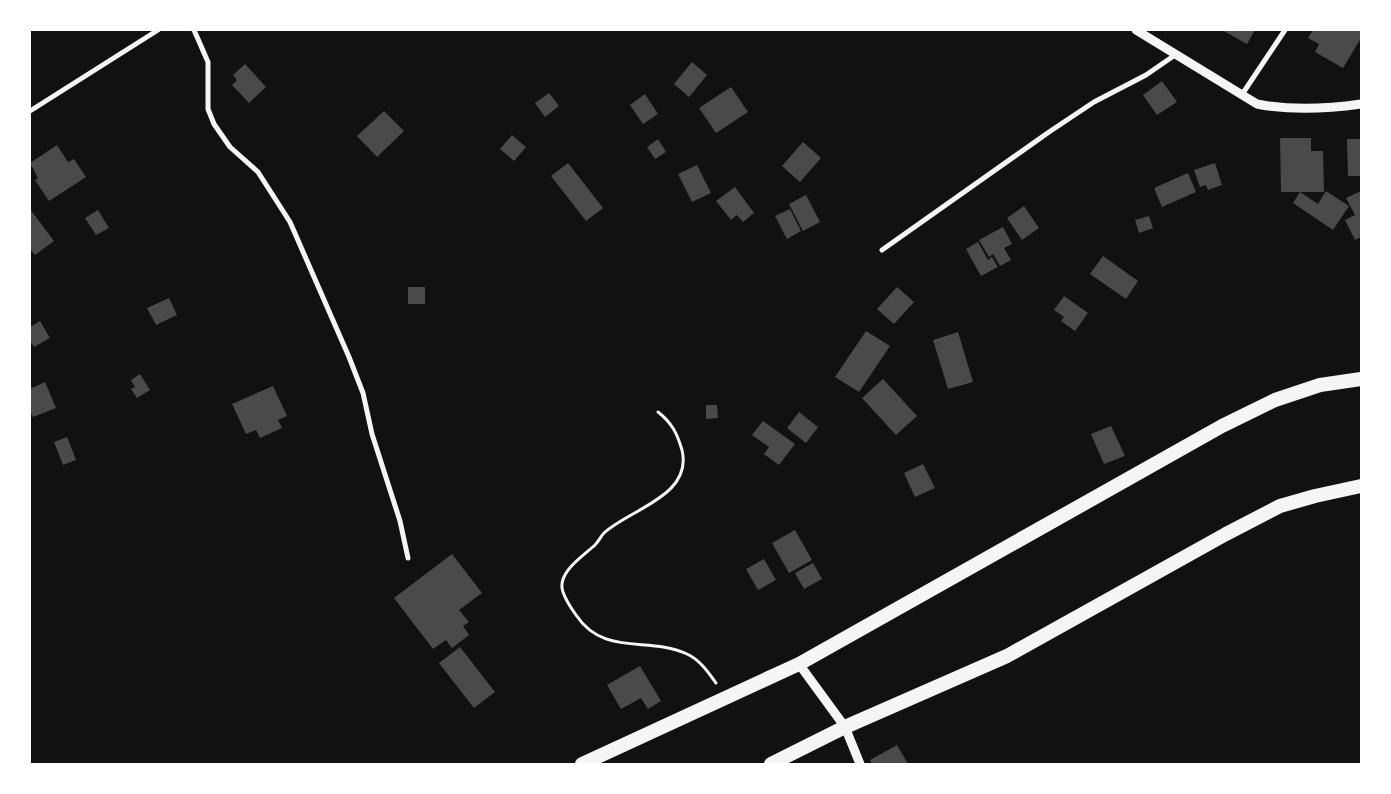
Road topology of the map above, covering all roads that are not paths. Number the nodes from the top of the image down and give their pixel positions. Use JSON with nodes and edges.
{"nodes":[{"id":1,"x":158,"y":30,"type":"edge"},
{"id":2,"x":194,"y":30,"type":"edge"},
{"id":3,"x":1136,"y":30,"type":"edge"},
{"id":4,"x":1284,"y":30,"type":"edge"},
{"id":5,"x":1175,"y":55,"type":"junction"},
{"id":6,"x":1241,"y":96,"type":"junction"},
{"id":7,"x":1361,"y":104,"type":"edge"},
{"id":8,"x":30,"y":111,"type":"edge"},
{"id":9,"x":882,"y":250,"type":"dead end"},
{"id":10,"x":1361,"y":378,"type":"edge"},
{"id":11,"x":1361,"y":486,"type":"edge"},
{"id":12,"x":408,"y":558,"type":"dead end"},
{"id":13,"x":799,"y":664,"type":"junction"},
{"id":14,"x":845,"y":727,"type":"junction"},
{"id":15,"x":582,"y":764,"type":"edge"},
{"id":16,"x":771,"y":764,"type":"edge"},
{"id":17,"x":860,"y":764,"type":"edge"}],
"edges":[{"from":1,"to":8,"type":"street"},
{"from":2,"to":12,"type":"street"},
{"from":3,"to":5,"type":"street"},
{"from":4,"to":6,"type":"street"},
{"from":5,"to":6,"type":"street"},
{"from":5,"to":9,"type":"street"},
{"from":6,"to":7,"type":"street"},
{"from":10,"to":13,"type":"highway"},
{"from":11,"to":14,"type":"highway"},
{"from":13,"to":14,"type":"street"},
{"from":13,"to":15,"type":"highway"},
{"from":14,"to":16,"type":"highway"},
{"from":14,"to":17,"type":"street"}]}
